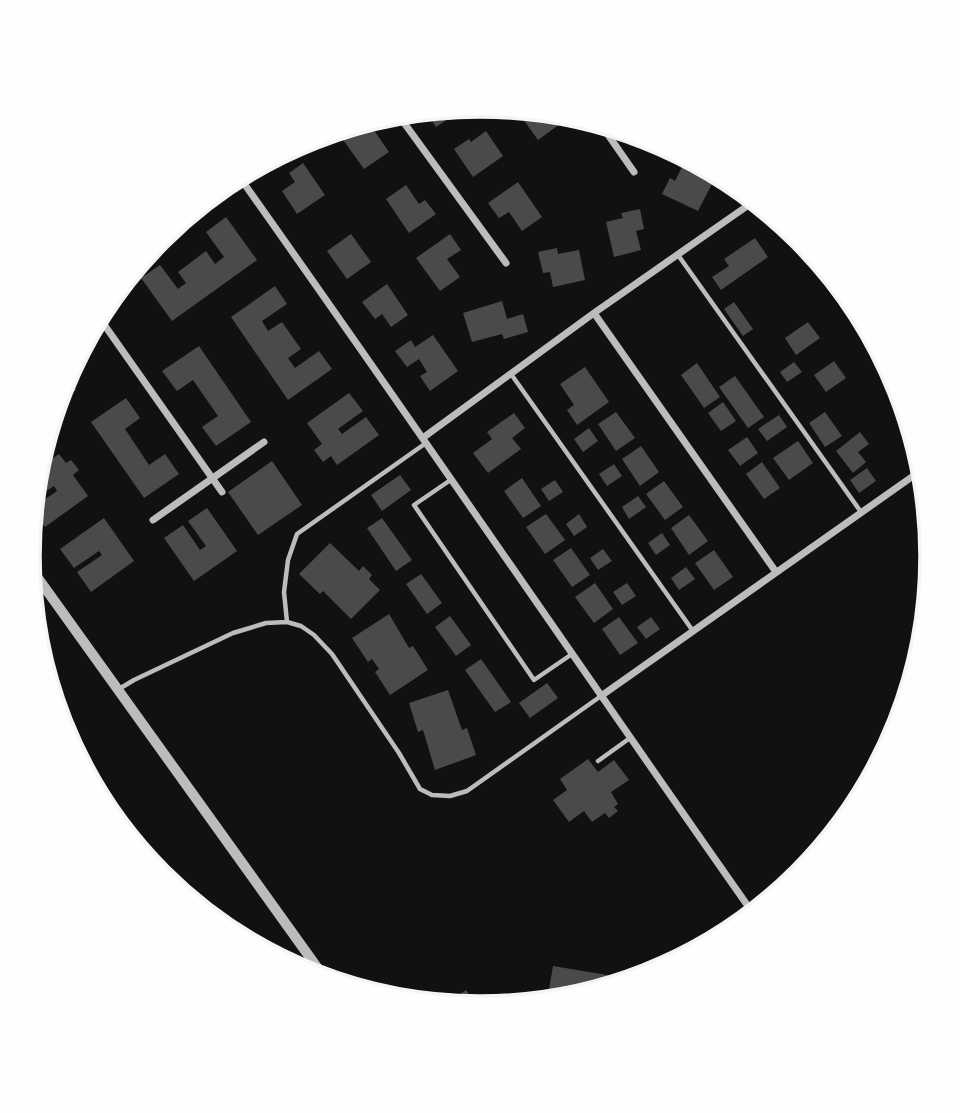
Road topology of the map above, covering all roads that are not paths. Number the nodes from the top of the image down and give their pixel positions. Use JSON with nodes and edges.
{"nodes":[{"id":1,"x":405,"y":124,"type":"edge"},
{"id":2,"x":609,"y":137,"type":"edge"},
{"id":3,"x":634,"y":172,"type":"dead end"},
{"id":4,"x":246,"y":185,"type":"edge"},
{"id":5,"x":746,"y":207,"type":"edge"},
{"id":6,"x":678,"y":254,"type":"junction"},
{"id":7,"x":506,"y":263,"type":"dead end"},
{"id":8,"x":594,"y":313,"type":"junction"},
{"id":9,"x":105,"y":326,"type":"edge"},
{"id":10,"x":510,"y":374,"type":"junction"},
{"id":11,"x":426,"y":439,"type":"junction"},
{"id":12,"x":264,"y":442,"type":"dead end"},
{"id":13,"x":912,"y":477,"type":"edge"},
{"id":14,"x":212,"y":478,"type":"junction"},
{"id":15,"x":452,"y":479,"type":"junction"},
{"id":16,"x":222,"y":492,"type":"dead end"},
{"id":17,"x":861,"y":512,"type":"junction"},
{"id":18,"x":153,"y":520,"type":"dead end"},
{"id":19,"x":776,"y":572,"type":"junction"},
{"id":20,"x":41,"y":582,"type":"edge"},
{"id":21,"x":287,"y":622,"type":"junction"},
{"id":22,"x":693,"y":631,"type":"junction"},
{"id":23,"x":572,"y":654,"type":"junction"},
{"id":24,"x":118,"y":690,"type":"junction"},
{"id":25,"x":601,"y":696,"type":"junction"},
{"id":26,"x":630,"y":738,"type":"junction"},
{"id":27,"x":598,"y":761,"type":"dead end"},
{"id":28,"x":747,"y":905,"type":"edge"},
{"id":29,"x":315,"y":964,"type":"edge"}],
"edges":[{"from":1,"to":7,"type":"street"},
{"from":2,"to":3,"type":"street"},
{"from":4,"to":11,"type":"street"},
{"from":5,"to":6,"type":"street"},
{"from":6,"to":8,"type":"street"},
{"from":6,"to":17,"type":"lane"},
{"from":8,"to":10,"type":"street"},
{"from":8,"to":19,"type":"street"},
{"from":9,"to":14,"type":"street"},
{"from":10,"to":11,"type":"street"},
{"from":10,"to":22,"type":"lane"},
{"from":11,"to":15,"type":"street"},
{"from":11,"to":21,"type":"lane"},
{"from":12,"to":14,"type":"street"},
{"from":13,"to":17,"type":"street"},
{"from":14,"to":16,"type":"street"},
{"from":14,"to":18,"type":"street"},
{"from":15,"to":23,"type":"street"},
{"from":15,"to":23,"type":"lane"},
{"from":17,"to":19,"type":"street"},
{"from":19,"to":22,"type":"street"},
{"from":20,"to":24,"type":"street"},
{"from":21,"to":24,"type":"lane"},
{"from":21,"to":25,"type":"lane"},
{"from":22,"to":25,"type":"street"},
{"from":23,"to":25,"type":"street"},
{"from":24,"to":29,"type":"street"},
{"from":25,"to":26,"type":"street"},
{"from":26,"to":27,"type":"lane"},
{"from":26,"to":28,"type":"street"}]}
